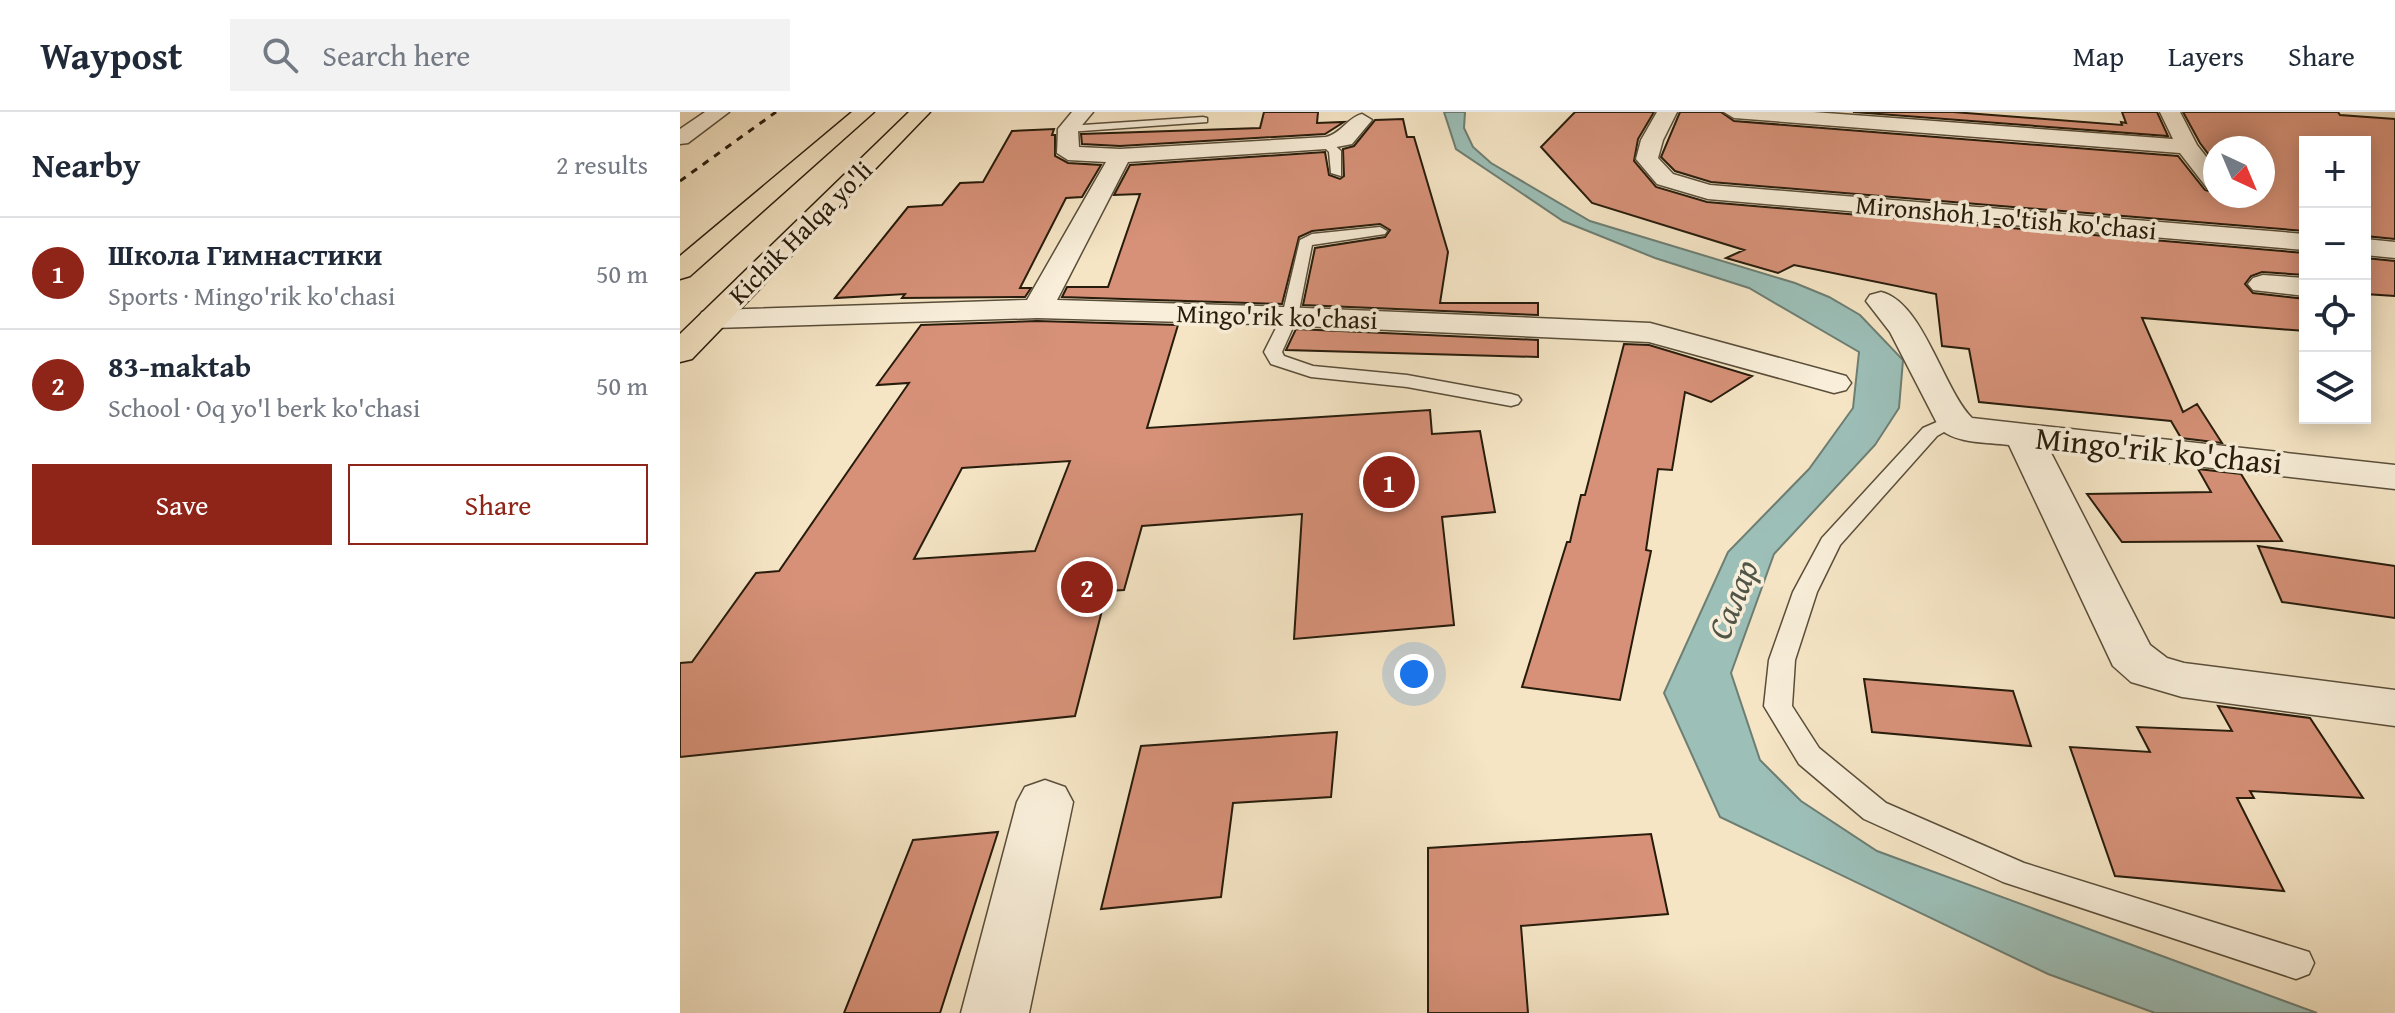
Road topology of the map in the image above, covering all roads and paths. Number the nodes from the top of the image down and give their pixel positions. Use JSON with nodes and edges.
{"nodes":[{"id":1,"x":719,"y":112,"type":"edge"},
{"id":2,"x":864,"y":112,"type":"edge"},
{"id":3,"x":920,"y":112,"type":"edge"},
{"id":4,"x":1083,"y":112,"type":"edge"},
{"id":5,"x":1667,"y":112,"type":"edge"},
{"id":6,"x":1734,"y":112,"type":"edge"},
{"id":7,"x":2170,"y":112,"type":"edge"},
{"id":8,"x":1203,"y":120,"type":"dead end"},
{"id":9,"x":1362,"y":120,"type":"dead end"},
{"id":10,"x":1068,"y":129,"type":"junction"},
{"id":11,"x":680,"y":138,"type":"edge"},
{"id":12,"x":1326,"y":143,"type":"junction"},
{"id":13,"x":2187,"y":147,"type":"junction"},
{"id":14,"x":1120,"y":156,"type":"junction"},
{"id":15,"x":2203,"y":168,"type":"edge"},
{"id":16,"x":1337,"y":173,"type":"dead end"},
{"id":17,"x":1380,"y":231,"type":"dead end"},
{"id":18,"x":2293,"y":240,"type":"edge"},
{"id":19,"x":2371,"y":248,"type":"edge"},
{"id":20,"x":2395,"y":250,"type":"edge"},
{"id":21,"x":680,"y":270,"type":"edge"},
{"id":22,"x":2263,"y":284,"type":"dead end"},
{"id":23,"x":2299,"y":287,"type":"edge"},
{"id":24,"x":1881,"y":301,"type":"dead end"},
{"id":25,"x":1037,"y":309,"type":"junction"},
{"id":26,"x":1290,"y":316,"type":"junction"},
{"id":27,"x":713,"y":319,"type":"junction"},
{"id":28,"x":680,"y":352,"type":"edge"},
{"id":29,"x":1834,"y":383,"type":"dead end"},
{"id":30,"x":1511,"y":400,"type":"dead end"},
{"id":31,"x":1946,"y":410,"type":"junction"},
{"id":32,"x":2024,"y":436,"type":"junction"},
{"id":33,"x":2395,"y":477,"type":"edge"},
{"id":34,"x":2395,"y":708,"type":"edge"},
{"id":35,"x":1045,"y":802,"type":"dead end"},
{"id":36,"x":2296,"y":963,"type":"dead end"},
{"id":37,"x":995,"y":1013,"type":"edge"}],
"edges":[{"from":1,"to":11,"type":"street"},
{"from":2,"to":21,"type":"highway","name":"Kichik Halqa yo'li"},
{"from":3,"to":27,"type":"highway","name":"Kichik Halqa yo'li"},
{"from":4,"to":10,"type":"street"},
{"from":5,"to":18,"type":"street","name":"Mironshoh 1-o'tish ko'chasi"},
{"from":6,"to":13,"type":"street"},
{"from":7,"to":13,"type":"street"},
{"from":8,"to":10,"type":"lane"},
{"from":9,"to":12,"type":"street"},
{"from":10,"to":14,"type":"street"},
{"from":12,"to":14,"type":"street"},
{"from":12,"to":16,"type":"lane"},
{"from":13,"to":15,"type":"street"},
{"from":14,"to":25,"type":"street"},
{"from":17,"to":26,"type":"lane"},
{"from":19,"to":20,"type":"street"},
{"from":22,"to":23,"type":"street"},
{"from":24,"to":31,"type":"street"},
{"from":25,"to":26,"type":"street","name":"Mingo'rik ko'chasi"},
{"from":25,"to":27,"type":"street","name":"Mingo'rik ko'chasi"},
{"from":26,"to":29,"type":"street","name":"Mingo'rik ko'chasi"},
{"from":26,"to":30,"type":"lane"},
{"from":27,"to":28,"type":"highway","name":"Kichik Halqa yo'li"},
{"from":31,"to":32,"type":"street","name":"Mingo'rik ko'chasi"},
{"from":31,"to":36,"type":"lane"},
{"from":32,"to":33,"type":"street","name":"Mingo'rik ko'chasi"},
{"from":32,"to":34,"type":"street"},
{"from":35,"to":37,"type":"street"}]}
